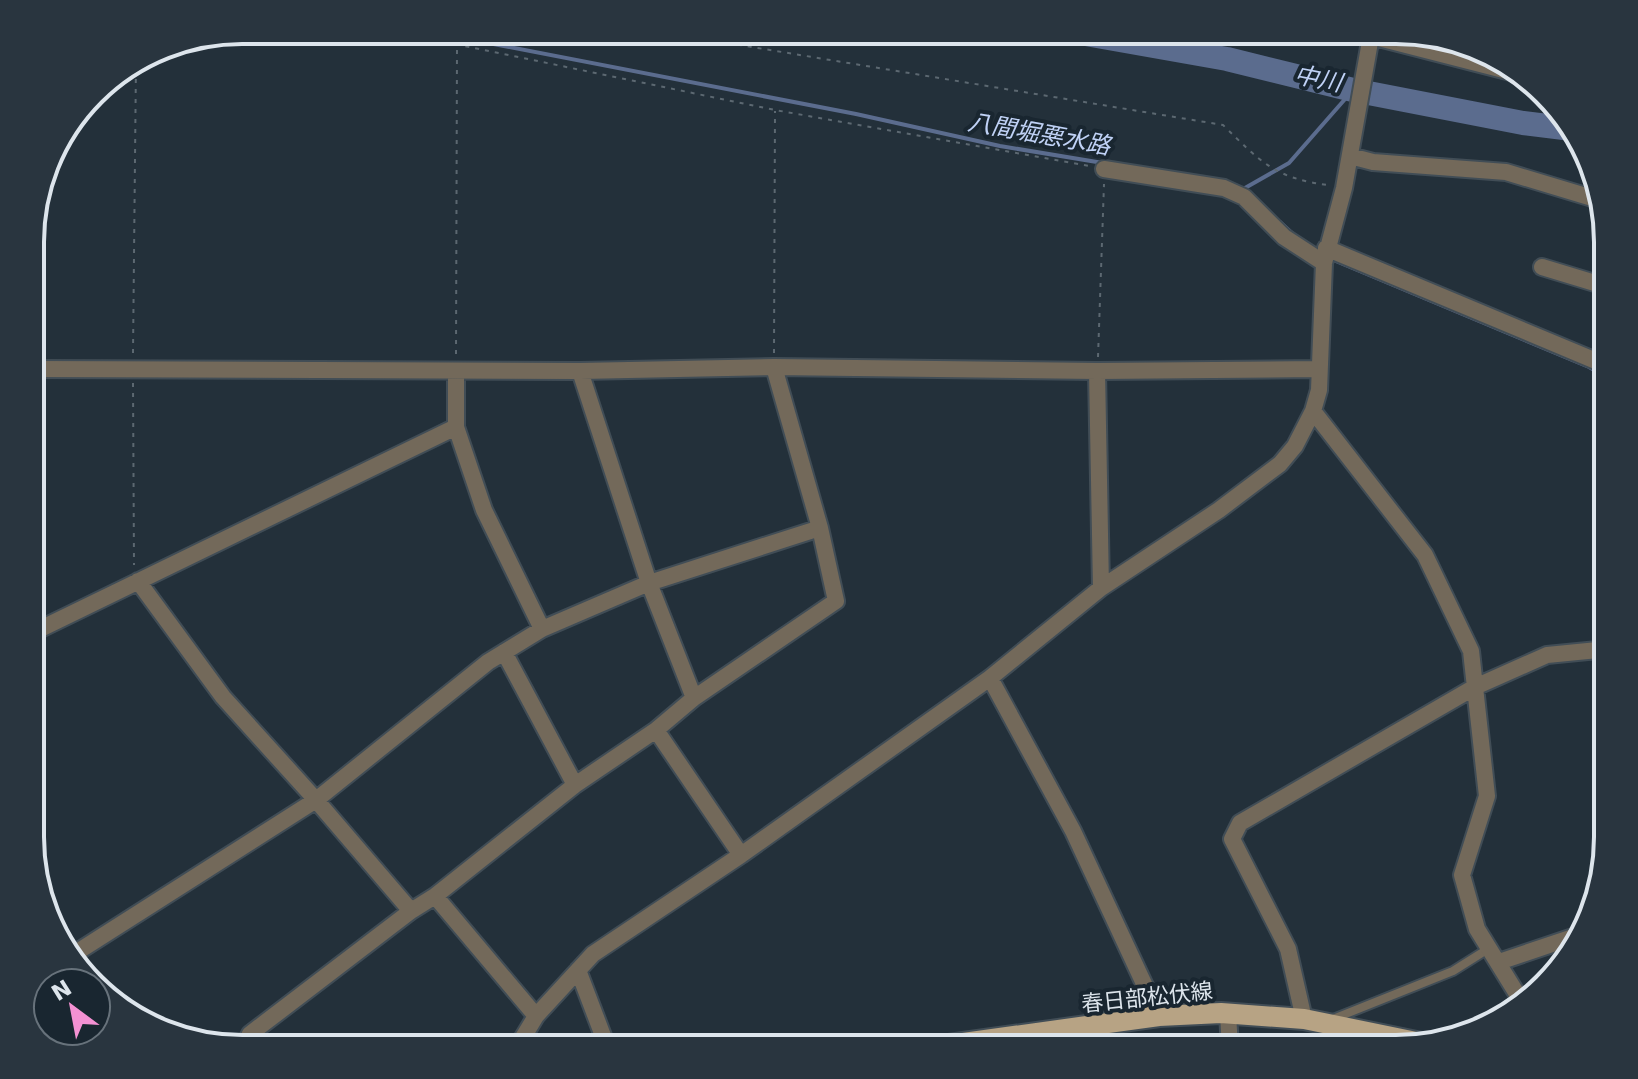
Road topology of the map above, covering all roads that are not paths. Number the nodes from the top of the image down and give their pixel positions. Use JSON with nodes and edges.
{"nodes":[{"id":1,"x":1369,"y":44,"type":"edge"},
{"id":2,"x":1405,"y":45,"type":"edge"},
{"id":3,"x":1485,"y":65,"type":"edge"},
{"id":4,"x":1351,"y":148,"type":"junction"},
{"id":5,"x":1104,"y":169,"type":"road end"},
{"id":6,"x":1588,"y":197,"type":"edge"},
{"id":7,"x":1325,"y":255,"type":"junction"},
{"id":8,"x":1542,"y":267,"type":"dead end"},
{"id":9,"x":1594,"y":283,"type":"edge"},
{"id":10,"x":1594,"y":361,"type":"edge"},
{"id":11,"x":774,"y":367,"type":"junction"},
{"id":12,"x":44,"y":369,"type":"edge"},
{"id":13,"x":1319,"y":369,"type":"junction"},
{"id":14,"x":456,"y":371,"type":"junction"},
{"id":15,"x":580,"y":371,"type":"junction"},
{"id":16,"x":1097,"y":371,"type":"junction"},
{"id":17,"x":1313,"y":411,"type":"junction"},
{"id":18,"x":456,"y":427,"type":"junction"},
{"id":19,"x":820,"y":528,"type":"junction"},
{"id":20,"x":138,"y":581,"type":"junction"},
{"id":21,"x":649,"y":583,"type":"junction"},
{"id":22,"x":1101,"y":588,"type":"junction"},
{"id":23,"x":44,"y":627,"type":"edge"},
{"id":24,"x":542,"y":629,"type":"junction"},
{"id":25,"x":1594,"y":650,"type":"edge"},
{"id":26,"x":504,"y":652,"type":"junction"},
{"id":27,"x":990,"y":678,"type":"junction"},
{"id":28,"x":1475,"y":687,"type":"junction"},
{"id":29,"x":694,"y":698,"type":"junction"},
{"id":30,"x":656,"y":730,"type":"junction"},
{"id":31,"x":575,"y":785,"type":"junction"},
{"id":32,"x":316,"y":800,"type":"junction"},
{"id":33,"x":741,"y":855,"type":"junction"},
{"id":34,"x":435,"y":896,"type":"junction"},
{"id":35,"x":411,"y":911,"type":"junction"},
{"id":36,"x":1566,"y":938,"type":"edge"},
{"id":37,"x":80,"y":950,"type":"edge"},
{"id":38,"x":1494,"y":955,"type":"junction"},
{"id":39,"x":578,"y":970,"type":"junction"},
{"id":40,"x":1517,"y":993,"type":"edge"},
{"id":41,"x":1228,"y":1013,"type":"junction"},
{"id":42,"x":536,"y":1016,"type":"junction"},
{"id":43,"x":1159,"y":1016,"type":"junction"},
{"id":44,"x":1304,"y":1019,"type":"junction"},
{"id":45,"x":1325,"y":1023,"type":"junction"},
{"id":46,"x":250,"y":1035,"type":"edge"},
{"id":47,"x":524,"y":1035,"type":"edge"},
{"id":48,"x":603,"y":1035,"type":"edge"},
{"id":49,"x":1077,"y":1035,"type":"edge"},
{"id":50,"x":1229,"y":1035,"type":"edge"},
{"id":51,"x":1383,"y":1035,"type":"edge"}],
"edges":[{"from":1,"to":4,"type":"street"},
{"from":2,"to":3,"type":"street"},
{"from":4,"to":6,"type":"street"},
{"from":4,"to":7,"type":"street"},
{"from":5,"to":7,"type":"street"},
{"from":7,"to":10,"type":"street"},
{"from":7,"to":13,"type":"street"},
{"from":8,"to":9,"type":"street"},
{"from":11,"to":15,"type":"street"},
{"from":11,"to":16,"type":"street"},
{"from":11,"to":19,"type":"street"},
{"from":12,"to":14,"type":"street"},
{"from":13,"to":16,"type":"street"},
{"from":13,"to":17,"type":"street"},
{"from":14,"to":15,"type":"street"},
{"from":14,"to":18,"type":"street"},
{"from":15,"to":21,"type":"street"},
{"from":16,"to":22,"type":"street"},
{"from":17,"to":22,"type":"street"},
{"from":17,"to":28,"type":"street"},
{"from":18,"to":20,"type":"street"},
{"from":18,"to":24,"type":"street"},
{"from":19,"to":21,"type":"street"},
{"from":19,"to":29,"type":"street"},
{"from":20,"to":23,"type":"street"},
{"from":20,"to":32,"type":"street"},
{"from":21,"to":24,"type":"street"},
{"from":21,"to":29,"type":"street"},
{"from":22,"to":27,"type":"street"},
{"from":24,"to":26,"type":"street"},
{"from":25,"to":28,"type":"street"},
{"from":26,"to":31,"type":"street"},
{"from":26,"to":32,"type":"street"},
{"from":27,"to":33,"type":"street"},
{"from":27,"to":43,"type":"street"},
{"from":28,"to":38,"type":"street"},
{"from":28,"to":44,"type":"street"},
{"from":29,"to":30,"type":"street"},
{"from":30,"to":31,"type":"street"},
{"from":30,"to":33,"type":"street"},
{"from":31,"to":34,"type":"street"},
{"from":32,"to":35,"type":"street"},
{"from":32,"to":37,"type":"street"},
{"from":33,"to":39,"type":"street"},
{"from":34,"to":35,"type":"street"},
{"from":34,"to":42,"type":"street"},
{"from":35,"to":46,"type":"street"},
{"from":36,"to":38,"type":"street"},
{"from":38,"to":40,"type":"street"},
{"from":38,"to":45,"type":"lane"},
{"from":39,"to":42,"type":"street"},
{"from":39,"to":48,"type":"street"},
{"from":41,"to":43,"type":"main road","name":"春日部松伏線"},
{"from":41,"to":44,"type":"main road","name":"春日部松伏線"},
{"from":41,"to":50,"type":"street"},
{"from":42,"to":47,"type":"street"},
{"from":43,"to":49,"type":"main road","name":"春日部松伏線"},
{"from":44,"to":45,"type":"main road","name":"春日部松伏線"},
{"from":45,"to":51,"type":"main road","name":"春日部松伏線"}]}
